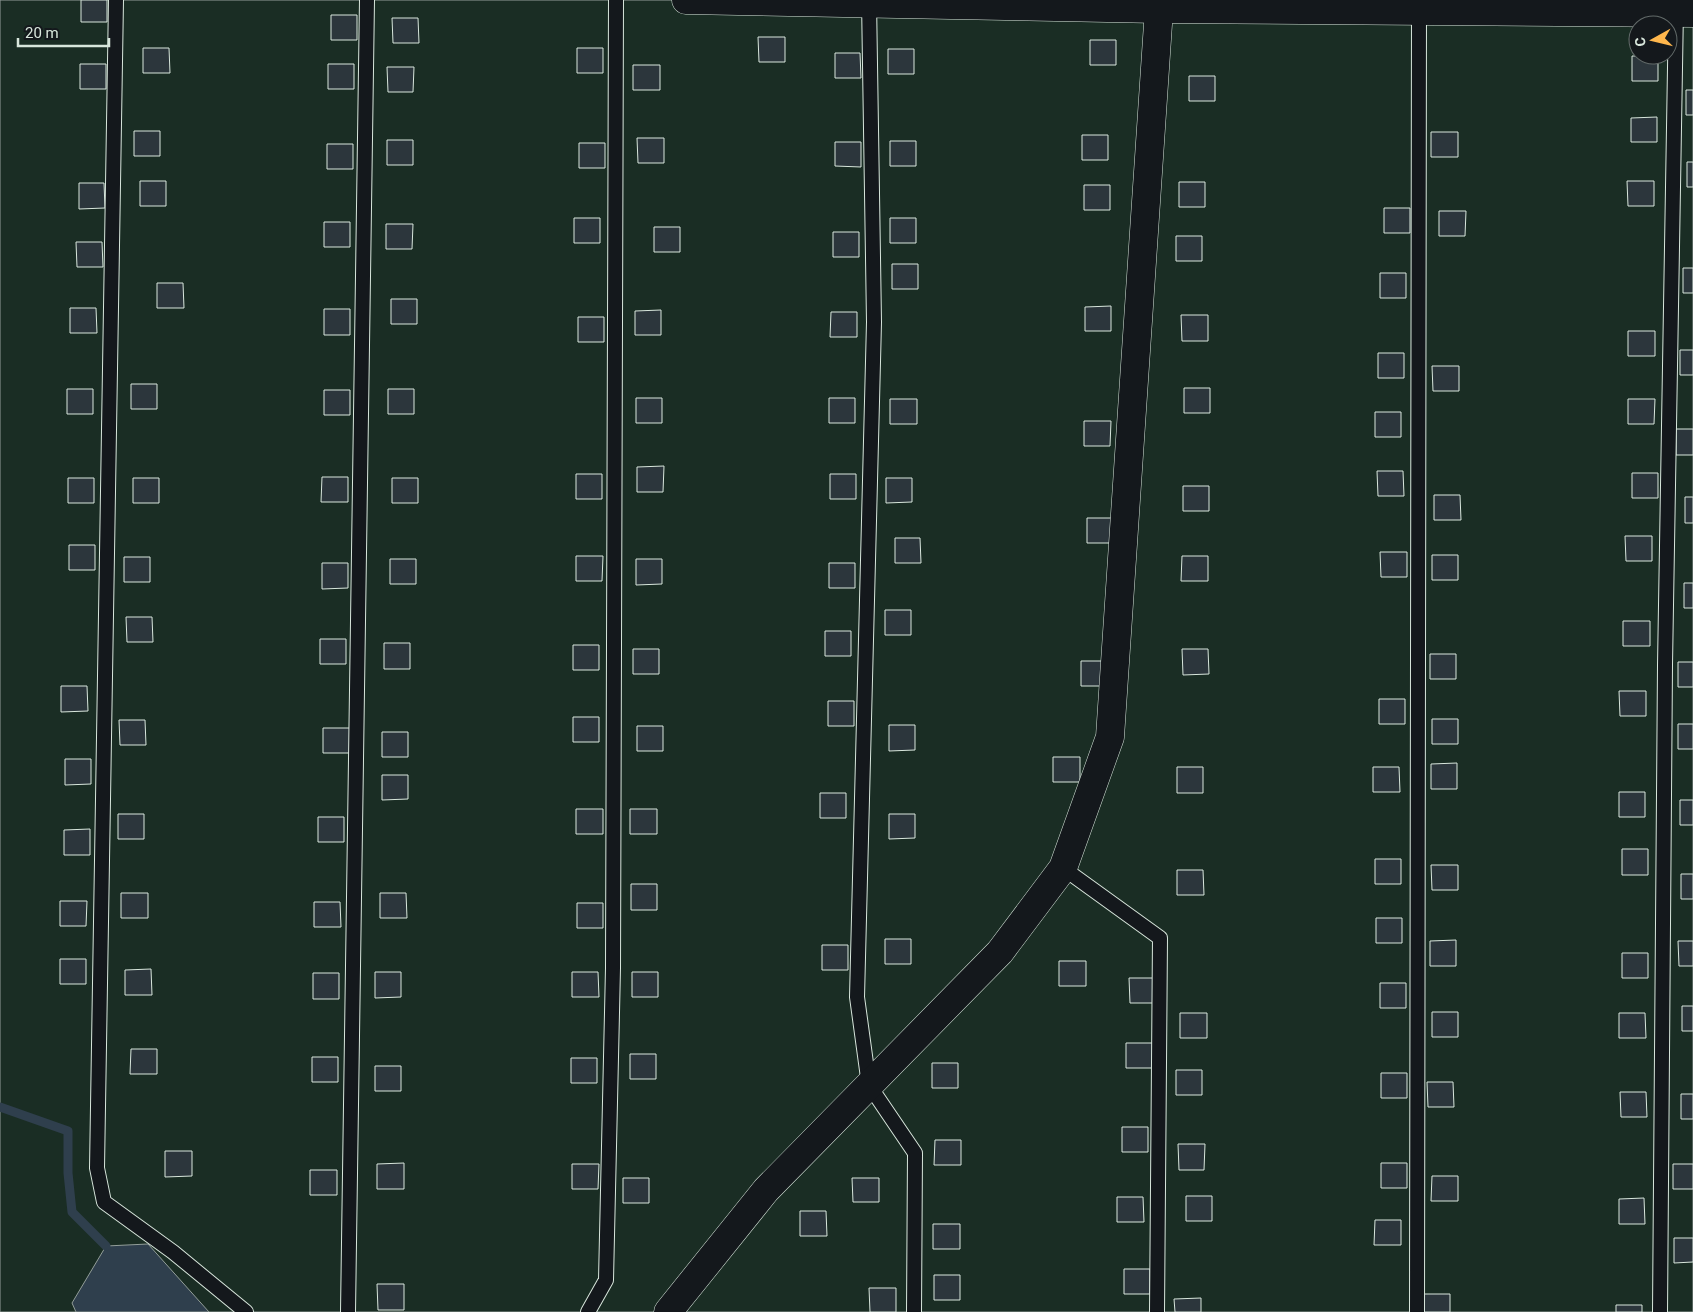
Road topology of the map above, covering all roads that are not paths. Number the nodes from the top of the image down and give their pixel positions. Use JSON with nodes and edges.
{"nodes":[{"id":1,"x":116,"y":0,"type":"edge"},
{"id":2,"x":367,"y":0,"type":"edge"},
{"id":3,"x":616,"y":0,"type":"edge"},
{"id":4,"x":686,"y":0,"type":"edge"},
{"id":5,"x":869,"y":2,"type":"edge"},
{"id":6,"x":1158,"y":4,"type":"edge"},
{"id":7,"x":1419,"y":5,"type":"edge"},
{"id":8,"x":1681,"y":8,"type":"edge"},
{"id":9,"x":1063,"y":868,"type":"junction"},
{"id":10,"x":869,"y":1085,"type":"junction"},
{"id":11,"x":246,"y":1312,"type":"edge"},
{"id":12,"x":348,"y":1312,"type":"edge"},
{"id":13,"x":588,"y":1312,"type":"edge"},
{"id":14,"x":668,"y":1312,"type":"edge"},
{"id":15,"x":914,"y":1312,"type":"edge"},
{"id":16,"x":1157,"y":1312,"type":"edge"},
{"id":17,"x":1416,"y":1312,"type":"edge"},
{"id":18,"x":1660,"y":1312,"type":"edge"}],
"edges":[{"from":1,"to":11,"type":"lane"},
{"from":2,"to":12,"type":"lane"},
{"from":3,"to":13,"type":"lane"},
{"from":4,"to":5,"type":"street"},
{"from":5,"to":6,"type":"street"},
{"from":5,"to":10,"type":"lane"},
{"from":6,"to":7,"type":"street"},
{"from":6,"to":9,"type":"street"},
{"from":7,"to":8,"type":"street"},
{"from":7,"to":17,"type":"lane"},
{"from":8,"to":18,"type":"lane"},
{"from":9,"to":10,"type":"street"},
{"from":9,"to":16,"type":"lane"},
{"from":10,"to":14,"type":"street"},
{"from":10,"to":15,"type":"lane"}]}
